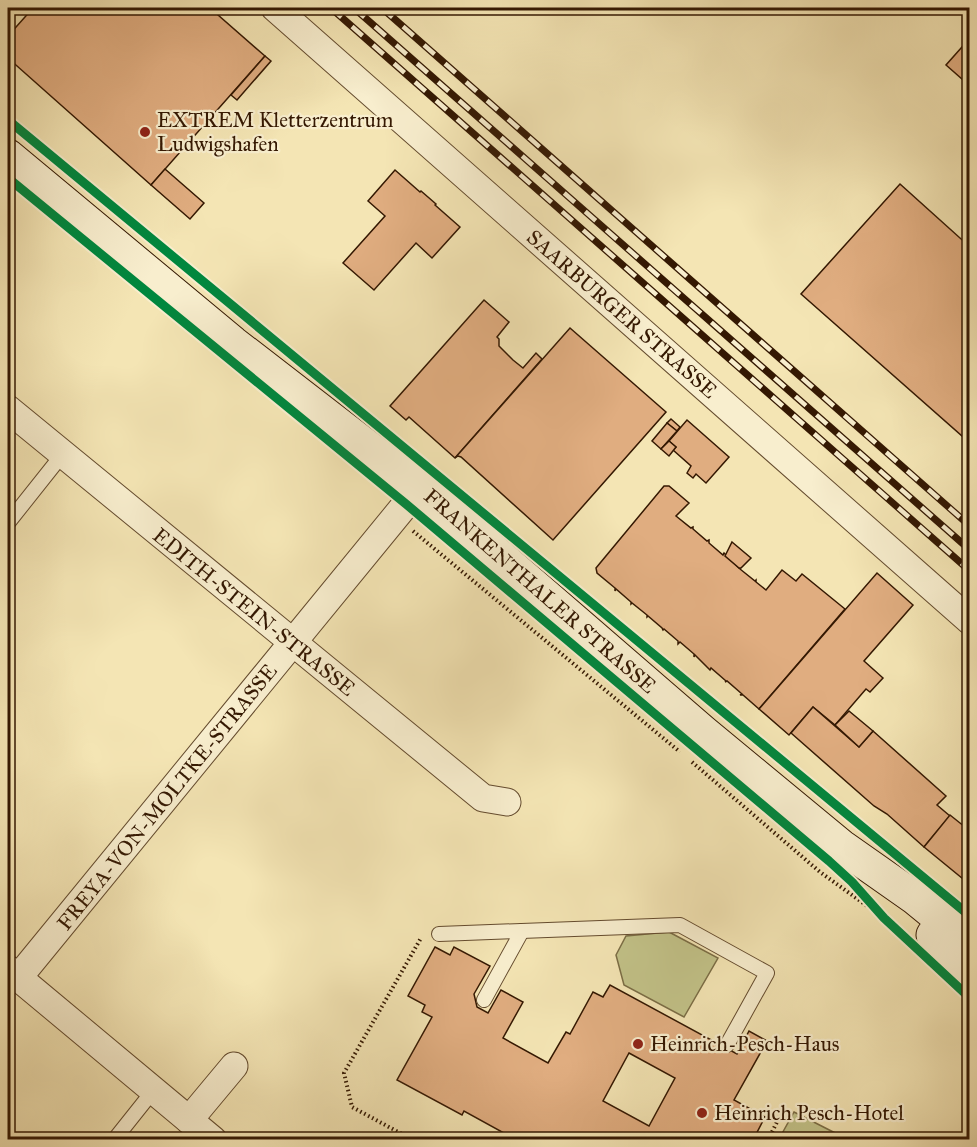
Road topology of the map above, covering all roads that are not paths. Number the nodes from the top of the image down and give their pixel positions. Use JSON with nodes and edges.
{"nodes":[{"id":1,"x":275,"y":8,"type":"edge"},
{"id":2,"x":8,"y":156,"type":"edge"},
{"id":3,"x":8,"y":409,"type":"edge"},
{"id":4,"x":62,"y":455,"type":"junction"},
{"id":5,"x":406,"y":504,"type":"road end"},
{"id":6,"x":8,"y":523,"type":"edge"},
{"id":7,"x":969,"y":621,"type":"edge"},
{"id":8,"x":293,"y":642,"type":"junction"},
{"id":9,"x":507,"y":802,"type":"dead end"},
{"id":10,"x":841,"y":846,"type":"junction"},
{"id":11,"x":522,"y":931,"type":"junction"},
{"id":12,"x":439,"y":934,"type":"road end"},
{"id":13,"x":969,"y":943,"type":"edge"},
{"id":14,"x":969,"y":969,"type":"edge"},
{"id":15,"x":13,"y":974,"type":"edge"},
{"id":16,"x":484,"y":1000,"type":"dead end"},
{"id":17,"x":727,"y":1045,"type":"dead end"},
{"id":18,"x":234,"y":1066,"type":"dead end"},
{"id":19,"x":153,"y":1091,"type":"junction"},
{"id":20,"x":189,"y":1120,"type":"junction"},
{"id":21,"x":114,"y":1140,"type":"edge"},
{"id":22,"x":213,"y":1140,"type":"edge"}],
"edges":[{"from":1,"to":7,"type":"street","name":"SAARBURGER STRASSE"},
{"from":2,"to":10,"type":"street","name":"FRANKENTHALER STRASSE"},
{"from":3,"to":4,"type":"street","name":"EDITH-STEIN-STRASSE"},
{"from":4,"to":6,"type":"lane"},
{"from":4,"to":8,"type":"street","name":"EDITH-STEIN-STRASSE"},
{"from":5,"to":8,"type":"street","name":"FREYA-VON-MOLTKE-STRASSE"},
{"from":8,"to":9,"type":"street","name":"EDITH-STEIN-STRASSE"},
{"from":8,"to":15,"type":"street","name":"FREYA-VON-MOLTKE-STRASSE"},
{"from":10,"to":13,"type":"street","name":"FRANKENTHALER STRASSE"},
{"from":10,"to":14,"type":"street","name":"FRANKENTHALER STRASSE"},
{"from":11,"to":12,"type":"lane"},
{"from":11,"to":16,"type":"lane"},
{"from":11,"to":17,"type":"lane"},
{"from":15,"to":19,"type":"street"},
{"from":18,"to":20,"type":"street"},
{"from":19,"to":20,"type":"street"},
{"from":19,"to":21,"type":"lane"},
{"from":20,"to":22,"type":"street"}]}
